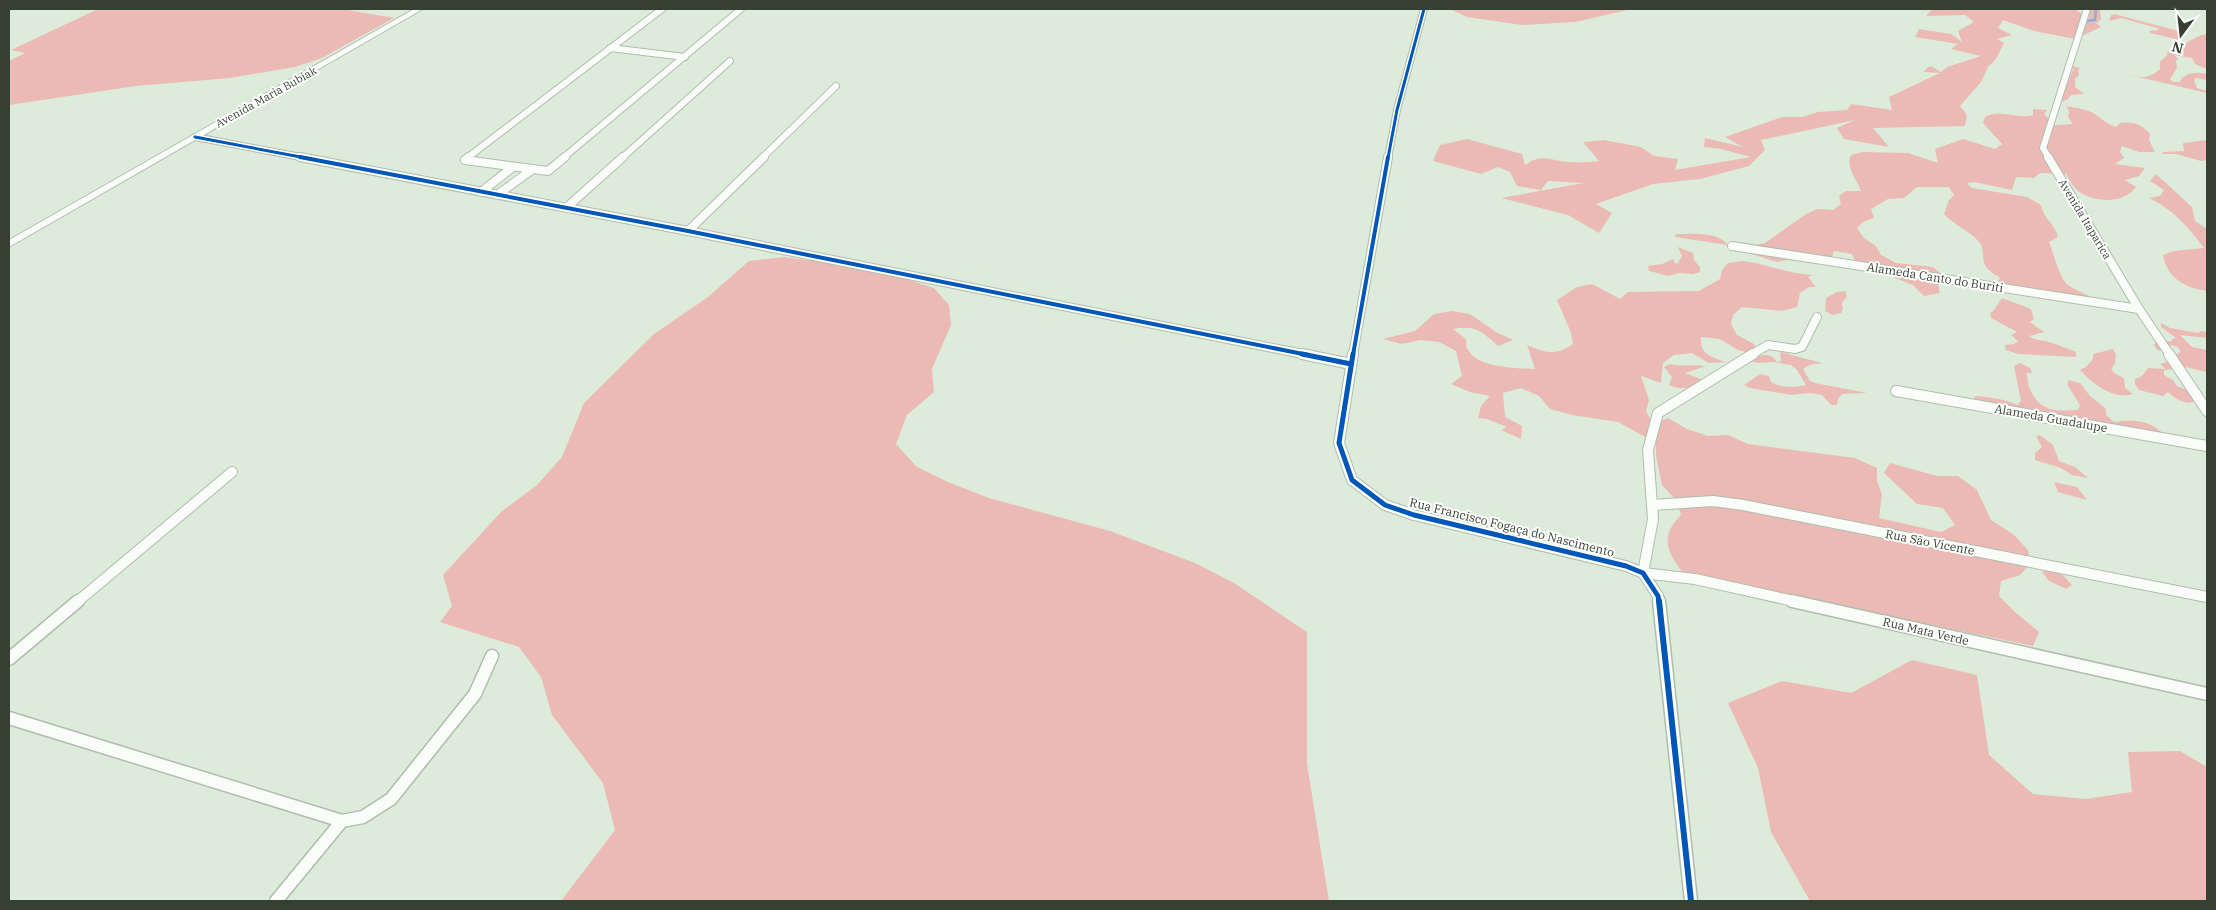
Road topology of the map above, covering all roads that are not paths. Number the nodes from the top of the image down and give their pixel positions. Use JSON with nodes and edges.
{"nodes":[{"id":1,"x":419,"y":9,"type":"edge"},
{"id":2,"x":662,"y":9,"type":"edge"},
{"id":3,"x":741,"y":9,"type":"edge"},
{"id":4,"x":1424,"y":9,"type":"edge"},
{"id":5,"x":2087,"y":9,"type":"edge"},
{"id":6,"x":610,"y":48,"type":"junction"},
{"id":7,"x":685,"y":57,"type":"junction"},
{"id":8,"x":730,"y":61,"type":"dead end"},
{"id":9,"x":836,"y":86,"type":"dead end"},
{"id":10,"x":195,"y":137,"type":"junction"},
{"id":11,"x":514,"y":167,"type":"junction"},
{"id":12,"x":533,"y":169,"type":"junction"},
{"id":13,"x":481,"y":192,"type":"junction"},
{"id":14,"x":497,"y":195,"type":"junction"},
{"id":15,"x":566,"y":208,"type":"junction"},
{"id":16,"x":688,"y":231,"type":"junction"},
{"id":17,"x":9,"y":244,"type":"edge"},
{"id":18,"x":1732,"y":246,"type":"dead end"},
{"id":19,"x":2139,"y":309,"type":"junction"},
{"id":20,"x":1817,"y":317,"type":"dead end"},
{"id":21,"x":1351,"y":364,"type":"junction"},
{"id":22,"x":1896,"y":391,"type":"dead end"},
{"id":23,"x":2207,"y":412,"type":"edge"},
{"id":24,"x":2207,"y":446,"type":"edge"},
{"id":25,"x":232,"y":472,"type":"dead end"},
{"id":26,"x":1652,"y":505,"type":"junction"},
{"id":27,"x":1643,"y":573,"type":"junction"},
{"id":28,"x":2207,"y":597,"type":"edge"},
{"id":29,"x":492,"y":656,"type":"dead end"},
{"id":30,"x":9,"y":659,"type":"edge"},
{"id":31,"x":2207,"y":694,"type":"edge"},
{"id":32,"x":9,"y":718,"type":"edge"},
{"id":33,"x":342,"y":821,"type":"junction"},
{"id":34,"x":276,"y":901,"type":"edge"},
{"id":35,"x":1691,"y":901,"type":"edge"}],
"edges":[{"from":1,"to":10,"type":"street","name":"Avenida Maria Bubiak"},
{"from":2,"to":6,"type":"street"},
{"from":3,"to":7,"type":"street"},
{"from":4,"to":21,"type":"street","name":"Rua Francisco Fogaça do Nascimento"},
{"from":5,"to":19,"type":"street","name":"Avenida Itaparica"},
{"from":6,"to":7,"type":"street"},
{"from":6,"to":11,"type":"street"},
{"from":7,"to":12,"type":"street"},
{"from":8,"to":15,"type":"street"},
{"from":9,"to":16,"type":"street"},
{"from":10,"to":13,"type":"street"},
{"from":10,"to":17,"type":"street","name":"Avenida Maria Bubiak"},
{"from":11,"to":12,"type":"street"},
{"from":11,"to":13,"type":"street"},
{"from":12,"to":14,"type":"street"},
{"from":13,"to":14,"type":"street"},
{"from":14,"to":15,"type":"street"},
{"from":15,"to":16,"type":"street"},
{"from":16,"to":21,"type":"street"},
{"from":18,"to":19,"type":"street","name":"Alameda Canto do Buriti"},
{"from":19,"to":23,"type":"street","name":"Avenida Itaparica"},
{"from":20,"to":26,"type":"street"},
{"from":21,"to":27,"type":"street","name":"Rua Francisco Fogaça do Nascimento"},
{"from":22,"to":24,"type":"street","name":"Alameda Guadalupe"},
{"from":25,"to":30,"type":"street"},
{"from":26,"to":27,"type":"street"},
{"from":26,"to":28,"type":"street","name":"Rua São Vicente"},
{"from":27,"to":31,"type":"street","name":"Rua Mata Verde"},
{"from":27,"to":35,"type":"street"},
{"from":29,"to":33,"type":"street"},
{"from":32,"to":33,"type":"street"},
{"from":33,"to":34,"type":"street"}]}
